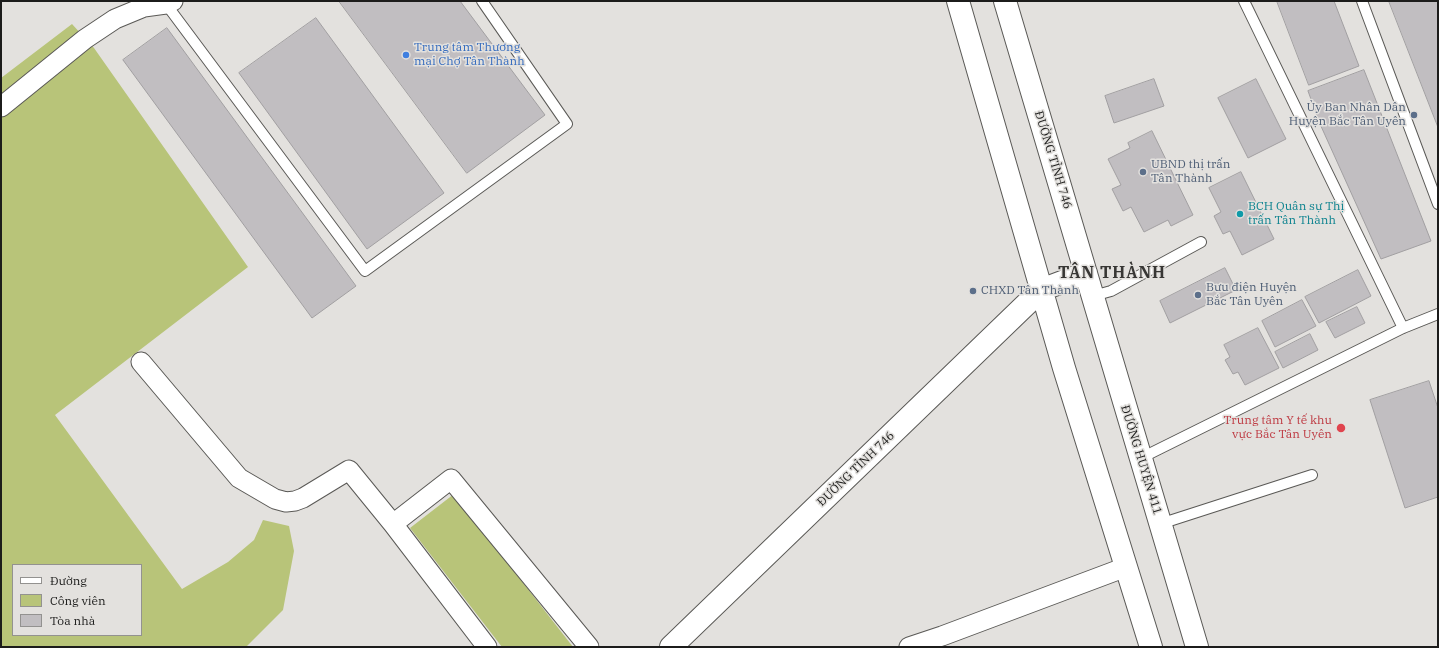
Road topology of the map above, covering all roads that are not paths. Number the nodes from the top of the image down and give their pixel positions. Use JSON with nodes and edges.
{"nodes":[{"id":1,"x":482,"y":1,"type":"edge"},
{"id":2,"x":958,"y":1,"type":"edge"},
{"id":3,"x":1005,"y":1,"type":"edge"},
{"id":4,"x":1244,"y":1,"type":"edge"},
{"id":5,"x":1362,"y":1,"type":"edge"},
{"id":6,"x":168,"y":2,"type":"edge"},
{"id":7,"x":1,"y":107,"type":"edge"},
{"id":8,"x":1438,"y":204,"type":"edge"},
{"id":9,"x":1201,"y":242,"type":"dead end"},
{"id":10,"x":1086,"y":273,"type":"junction"},
{"id":11,"x":1041,"y":290,"type":"junction"},
{"id":12,"x":1093,"y":296,"type":"junction"},
{"id":13,"x":1438,"y":314,"type":"edge"},
{"id":14,"x":1403,"y":328,"type":"junction"},
{"id":15,"x":142,"y":362,"type":"dead end"},
{"id":16,"x":1141,"y":458,"type":"junction"},
{"id":17,"x":1312,"y":475,"type":"dead end"},
{"id":18,"x":393,"y":524,"type":"junction"},
{"id":19,"x":1160,"y":524,"type":"junction"},
{"id":20,"x":1126,"y":567,"type":"junction"},
{"id":21,"x":487,"y":647,"type":"edge"},
{"id":22,"x":588,"y":647,"type":"edge"},
{"id":23,"x":671,"y":647,"type":"edge"},
{"id":24,"x":909,"y":647,"type":"edge"},
{"id":25,"x":1151,"y":647,"type":"edge"},
{"id":26,"x":1196,"y":647,"type":"edge"}],
"edges":[{"from":1,"to":6,"type":"lane"},
{"from":2,"to":11,"type":"main road"},
{"from":3,"to":10,"type":"main road","name":"ĐƯỜNG TỈNH 746"},
{"from":4,"to":14,"type":"lane"},
{"from":5,"to":8,"type":"lane"},
{"from":6,"to":7,"type":"street"},
{"from":9,"to":12,"type":"lane"},
{"from":10,"to":11,"type":"main road","name":"ĐƯỜNG TỈNH 746"},
{"from":10,"to":12,"type":"main road","name":"ĐƯỜNG HUYỆN 411"},
{"from":11,"to":20,"type":"main road"},
{"from":11,"to":23,"type":"main road","name":"ĐƯỜNG TỈNH 746"},
{"from":12,"to":16,"type":"main road","name":"ĐƯỜNG HUYỆN 411"},
{"from":13,"to":14,"type":"lane"},
{"from":14,"to":16,"type":"lane"},
{"from":15,"to":18,"type":"street"},
{"from":16,"to":19,"type":"main road","name":"ĐƯỜNG HUYỆN 411"},
{"from":17,"to":19,"type":"lane"},
{"from":18,"to":21,"type":"street"},
{"from":18,"to":22,"type":"street"},
{"from":19,"to":26,"type":"main road","name":"ĐƯỜNG HUYỆN 411"},
{"from":20,"to":24,"type":"street"},
{"from":20,"to":25,"type":"main road"}]}
